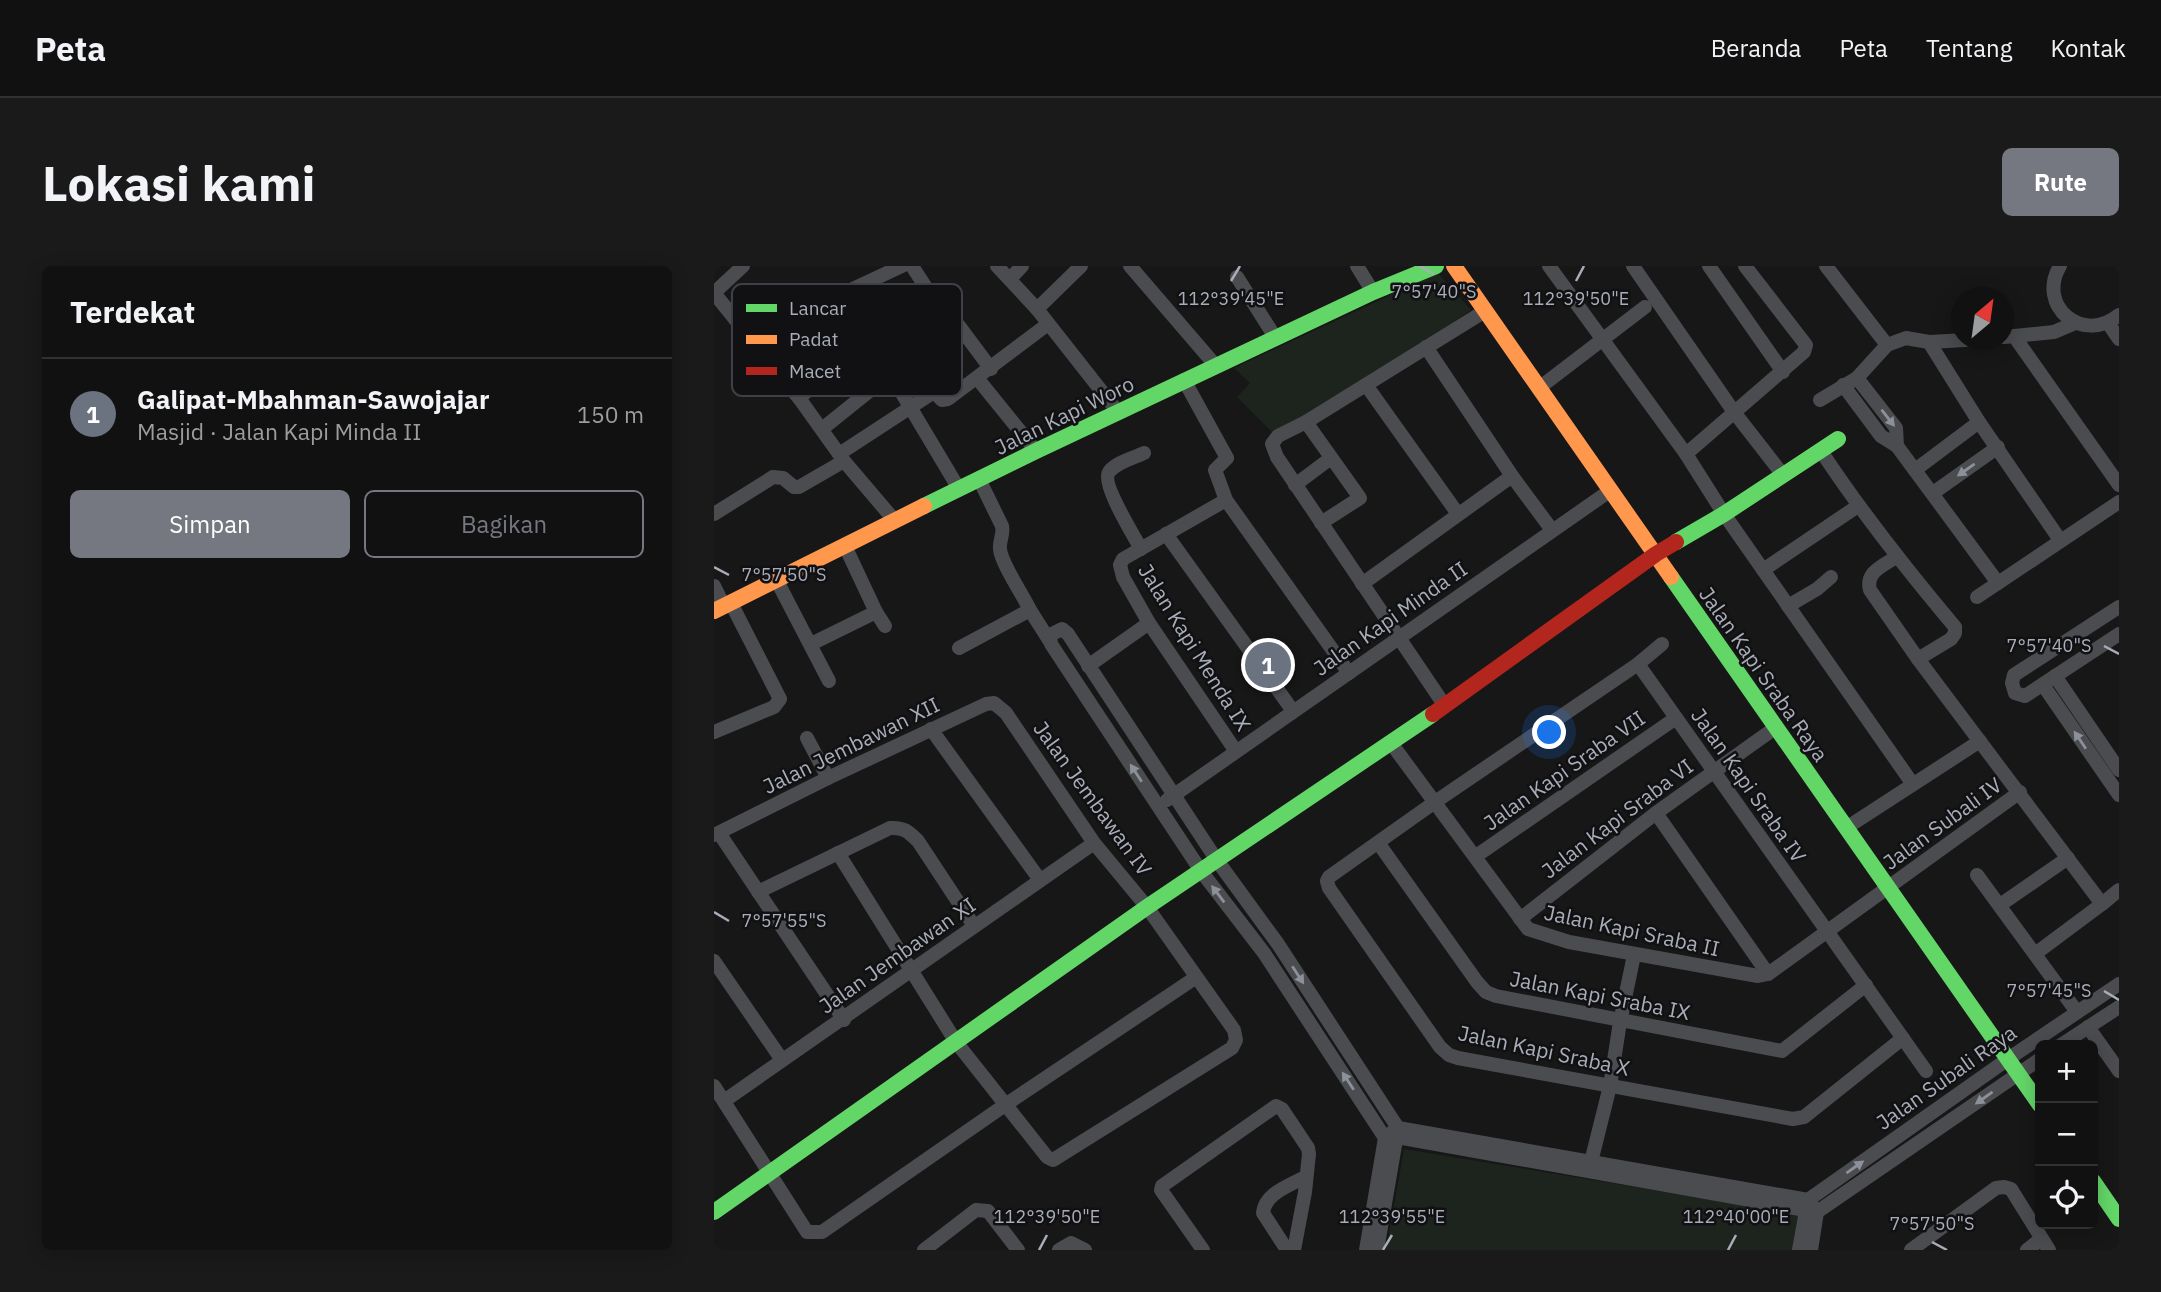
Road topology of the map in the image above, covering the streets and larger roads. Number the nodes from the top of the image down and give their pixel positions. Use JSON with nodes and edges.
{"nodes":[{"id":1,"x":743,"y":266,"type":"edge"},
{"id":2,"x":902,"y":266,"type":"edge"},
{"id":3,"x":912,"y":266,"type":"edge"},
{"id":4,"x":997,"y":266,"type":"edge"},
{"id":5,"x":1022,"y":266,"type":"edge"},
{"id":6,"x":1081,"y":266,"type":"edge"},
{"id":7,"x":1130,"y":266,"type":"edge"},
{"id":8,"x":1357,"y":266,"type":"edge"},
{"id":9,"x":1436,"y":266,"type":"edge"},
{"id":10,"x":1454,"y":266,"type":"edge"},
{"id":11,"x":1549,"y":266,"type":"edge"},
{"id":12,"x":1633,"y":266,"type":"edge"},
{"id":13,"x":1709,"y":266,"type":"edge"},
{"id":14,"x":1745,"y":266,"type":"edge"},
{"id":15,"x":1826,"y":266,"type":"edge"},
{"id":16,"x":2060,"y":266,"type":"edge"},
{"id":17,"x":1237,"y":277,"type":"dead end"},
{"id":18,"x":1010,"y":279,"type":"junction"},
{"id":19,"x":863,"y":284,"type":"edge"},
{"id":20,"x":924,"y":284,"type":"edge"},
{"id":21,"x":1373,"y":292,"type":"junction"},
{"id":22,"x":714,"y":293,"type":"edge"},
{"id":23,"x":1646,"y":307,"type":"dead end"},
{"id":24,"x":1037,"y":309,"type":"junction"},
{"id":25,"x":1485,"y":311,"type":"junction"},
{"id":26,"x":732,"y":315,"type":"edge"},
{"id":27,"x":2113,"y":319,"type":"edge"},
{"id":28,"x":2075,"y":323,"type":"junction"},
{"id":29,"x":1048,"y":324,"type":"junction"},
{"id":30,"x":962,"y":330,"type":"edge"},
{"id":31,"x":2014,"y":336,"type":"edge"},
{"id":32,"x":1275,"y":337,"type":"junction"},
{"id":33,"x":2119,"y":339,"type":"edge"},
{"id":34,"x":1951,"y":341,"type":"edge"},
{"id":35,"x":1603,"y":342,"type":"junction"},
{"id":36,"x":1929,"y":342,"type":"junction"},
{"id":37,"x":2014,"y":344,"type":"edge"},
{"id":38,"x":1887,"y":345,"type":"junction"},
{"id":39,"x":1426,"y":347,"type":"junction"},
{"id":40,"x":1216,"y":366,"type":"junction"},
{"id":41,"x":990,"y":369,"type":"junction"},
{"id":42,"x":1783,"y":372,"type":"junction"},
{"id":43,"x":977,"y":378,"type":"junction"},
{"id":44,"x":1857,"y":378,"type":"junction"},
{"id":45,"x":1184,"y":380,"type":"junction"},
{"id":46,"x":1366,"y":385,"type":"junction"},
{"id":47,"x":1843,"y":385,"type":"junction"},
{"id":48,"x":962,"y":388,"type":"edge"},
{"id":49,"x":1539,"y":388,"type":"junction"},
{"id":50,"x":801,"y":396,"type":"edge"},
{"id":51,"x":863,"y":396,"type":"edge"},
{"id":52,"x":904,"y":396,"type":"edge"},
{"id":53,"x":928,"y":396,"type":"edge"},
{"id":54,"x":799,"y":398,"type":"joint"},
{"id":55,"x":1820,"y":400,"type":"dead end"},
{"id":56,"x":911,"y":407,"type":"junction"},
{"id":57,"x":1118,"y":412,"type":"junction"},
{"id":58,"x":1734,"y":412,"type":"junction"},
{"id":59,"x":1306,"y":422,"type":"junction"},
{"id":60,"x":1979,"y":422,"type":"junction"},
{"id":61,"x":821,"y":429,"type":"junction"},
{"id":62,"x":1838,"y":439,"type":"dead end"},
{"id":63,"x":1897,"y":446,"type":"junction"},
{"id":64,"x":1998,"y":447,"type":"junction"},
{"id":65,"x":1036,"y":451,"type":"junction"},
{"id":66,"x":1822,"y":451,"type":"junction"},
{"id":67,"x":1144,"y":453,"type":"dead end"},
{"id":68,"x":1686,"y":454,"type":"junction"},
{"id":69,"x":841,"y":458,"type":"junction"},
{"id":70,"x":1331,"y":458,"type":"junction"},
{"id":71,"x":1915,"y":470,"type":"junction"},
{"id":72,"x":1783,"y":475,"type":"junction"},
{"id":73,"x":1512,"y":476,"type":"junction"},
{"id":74,"x":979,"y":479,"type":"junction"},
{"id":75,"x":1296,"y":485,"type":"junction"},
{"id":76,"x":2119,"y":485,"type":"edge"},
{"id":77,"x":959,"y":489,"type":"junction"},
{"id":78,"x":1611,"y":490,"type":"junction"},
{"id":79,"x":1933,"y":493,"type":"junction"},
{"id":80,"x":1226,"y":500,"type":"junction"},
{"id":81,"x":2119,"y":502,"type":"edge"},
{"id":82,"x":1858,"y":506,"type":"junction"},
{"id":83,"x":714,"y":514,"type":"edge"},
{"id":84,"x":1458,"y":514,"type":"junction"},
{"id":85,"x":1724,"y":514,"type":"junction"},
{"id":86,"x":895,"y":521,"type":"junction"},
{"id":87,"x":1321,"y":523,"type":"junction"},
{"id":88,"x":1552,"y":530,"type":"junction"},
{"id":89,"x":1166,"y":534,"type":"junction"},
{"id":90,"x":2060,"y":540,"type":"junction"},
{"id":91,"x":845,"y":546,"type":"junction"},
{"id":92,"x":1141,"y":549,"type":"junction"},
{"id":93,"x":1656,"y":554,"type":"junction"},
{"id":94,"x":1896,"y":557,"type":"junction"},
{"id":95,"x":1763,"y":570,"type":"junction"},
{"id":96,"x":1831,"y":577,"type":"dead end"},
{"id":97,"x":778,"y":580,"type":"junction"},
{"id":98,"x":1998,"y":583,"type":"junction"},
{"id":99,"x":1362,"y":584,"type":"junction"},
{"id":100,"x":714,"y":586,"type":"edge"},
{"id":101,"x":1978,"y":597,"type":"dead end"},
{"id":102,"x":1788,"y":606,"type":"junction"},
{"id":103,"x":723,"y":607,"type":"edge"},
{"id":104,"x":2119,"y":608,"type":"edge"},
{"id":105,"x":1030,"y":610,"type":"junction"},
{"id":106,"x":876,"y":612,"type":"junction"},
{"id":107,"x":1149,"y":623,"type":"junction"},
{"id":108,"x":885,"y":626,"type":"dead end"},
{"id":109,"x":2119,"y":634,"type":"edge"},
{"id":110,"x":1399,"y":639,"type":"junction"},
{"id":111,"x":1049,"y":640,"type":"junction"},
{"id":112,"x":811,"y":644,"type":"junction"},
{"id":113,"x":1662,"y":644,"type":"dead end"},
{"id":114,"x":959,"y":648,"type":"dead end"},
{"id":115,"x":1918,"y":659,"type":"junction"},
{"id":116,"x":1638,"y":664,"type":"junction"},
{"id":117,"x":1088,"y":666,"type":"junction"},
{"id":118,"x":1349,"y":673,"type":"junction"},
{"id":119,"x":2055,"y":676,"type":"junction"},
{"id":120,"x":830,"y":681,"type":"dead end"},
{"id":121,"x":2043,"y":685,"type":"junction"},
{"id":122,"x":1445,"y":706,"type":"junction"},
{"id":123,"x":1293,"y":711,"type":"junction"},
{"id":124,"x":1006,"y":713,"type":"joint"},
{"id":125,"x":1676,"y":718,"type":"junction"},
{"id":126,"x":931,"y":729,"type":"junction"},
{"id":127,"x":1775,"y":729,"type":"junction"},
{"id":128,"x":714,"y":732,"type":"edge"},
{"id":129,"x":807,"y":738,"type":"dead end"},
{"id":130,"x":1980,"y":741,"type":"junction"},
{"id":131,"x":1391,"y":743,"type":"junction"},
{"id":132,"x":1235,"y":750,"type":"junction"},
{"id":133,"x":1713,"y":772,"type":"junction"},
{"id":134,"x":2114,"y":772,"type":"edge"},
{"id":135,"x":828,"y":778,"type":"junction"},
{"id":136,"x":1912,"y":783,"type":"junction"},
{"id":137,"x":2020,"y":792,"type":"junction"},
{"id":138,"x":1173,"y":795,"type":"junction"},
{"id":139,"x":2119,"y":795,"type":"edge"},
{"id":140,"x":1435,"y":802,"type":"junction"},
{"id":141,"x":1158,"y":806,"type":"junction"},
{"id":142,"x":1656,"y":813,"type":"junction"},
{"id":143,"x":1846,"y":828,"type":"junction"},
{"id":144,"x":717,"y":834,"type":"edge"},
{"id":145,"x":1094,"y":843,"type":"junction"},
{"id":146,"x":1379,"y":844,"type":"junction"},
{"id":147,"x":838,"y":853,"type":"junction"},
{"id":148,"x":1476,"y":856,"type":"junction"},
{"id":149,"x":2068,"y":858,"type":"junction"},
{"id":150,"x":1216,"y":859,"type":"junction"},
{"id":151,"x":1201,"y":871,"type":"junction"},
{"id":152,"x":1977,"y":875,"type":"dead end"},
{"id":153,"x":1041,"y":880,"type":"junction"},
{"id":154,"x":1889,"y":888,"type":"junction"},
{"id":155,"x":2119,"y":890,"type":"edge"},
{"id":156,"x":758,"y":892,"type":"junction"},
{"id":157,"x":2102,"y":904,"type":"junction"},
{"id":158,"x":2000,"y":905,"type":"junction"},
{"id":159,"x":1147,"y":907,"type":"junction"},
{"id":160,"x":1520,"y":919,"type":"junction"},
{"id":161,"x":974,"y":926,"type":"junction"},
{"id":162,"x":1826,"y":931,"type":"junction"},
{"id":163,"x":1278,"y":944,"type":"junction"},
{"id":164,"x":1264,"y":953,"type":"junction"},
{"id":165,"x":2035,"y":954,"type":"junction"},
{"id":166,"x":1634,"y":955,"type":"junction"},
{"id":167,"x":714,"y":961,"type":"edge"},
{"id":168,"x":913,"y":971,"type":"junction"},
{"id":169,"x":1768,"y":974,"type":"junction"},
{"id":170,"x":1195,"y":978,"type":"junction"},
{"id":171,"x":2119,"y":984,"type":"edge"},
{"id":172,"x":1866,"y":985,"type":"junction"},
{"id":173,"x":2119,"y":1007,"type":"edge"},
{"id":174,"x":2077,"y":1012,"type":"junction"},
{"id":175,"x":844,"y":1020,"type":"junction"},
{"id":176,"x":1620,"y":1022,"type":"junction"},
{"id":177,"x":2088,"y":1027,"type":"junction"},
{"id":178,"x":1903,"y":1038,"type":"junction"},
{"id":179,"x":2068,"y":1040,"type":"edge"},
{"id":180,"x":956,"y":1042,"type":"junction"},
{"id":181,"x":2008,"y":1059,"type":"junction"},
{"id":182,"x":782,"y":1060,"type":"junction"},
{"id":183,"x":2035,"y":1063,"type":"edge"},
{"id":184,"x":1926,"y":1071,"type":"dead end"},
{"id":185,"x":2119,"y":1071,"type":"edge"},
{"id":186,"x":2019,"y":1074,"type":"junction"},
{"id":187,"x":714,"y":1086,"type":"edge"},
{"id":188,"x":1610,"y":1086,"type":"junction"},
{"id":189,"x":724,"y":1101,"type":"junction"},
{"id":190,"x":2039,"y":1103,"type":"edge"},
{"id":191,"x":1004,"y":1105,"type":"junction"},
{"id":192,"x":1393,"y":1134,"type":"junction"},
{"id":193,"x":1589,"y":1166,"type":"junction"},
{"id":194,"x":769,"y":1172,"type":"junction"},
{"id":195,"x":1305,"y":1177,"type":"junction"},
{"id":196,"x":2098,"y":1188,"type":"edge"},
{"id":197,"x":1810,"y":1207,"type":"junction"},
{"id":198,"x":714,"y":1212,"type":"edge"},
{"id":199,"x":2119,"y":1219,"type":"edge"},
{"id":200,"x":2045,"y":1245,"type":"edge"},
{"id":201,"x":924,"y":1250,"type":"edge"},
{"id":202,"x":1018,"y":1250,"type":"edge"},
{"id":203,"x":1059,"y":1250,"type":"edge"},
{"id":204,"x":1085,"y":1250,"type":"edge"},
{"id":205,"x":1203,"y":1250,"type":"edge"},
{"id":206,"x":1287,"y":1250,"type":"edge"},
{"id":207,"x":1294,"y":1250,"type":"edge"},
{"id":208,"x":1366,"y":1250,"type":"edge"},
{"id":209,"x":1377,"y":1250,"type":"edge"},
{"id":210,"x":1799,"y":1250,"type":"edge"},
{"id":211,"x":1811,"y":1250,"type":"edge"},
{"id":212,"x":1911,"y":1250,"type":"edge"},
{"id":213,"x":2027,"y":1250,"type":"edge"}],
"edges":[{"from":1,"to":22,"type":"street"},
{"from":2,"to":19,"type":"street"},
{"from":3,"to":20,"type":"street"},
{"from":4,"to":18,"type":"street"},
{"from":5,"to":18,"type":"street"},
{"from":6,"to":24,"type":"street"},
{"from":7,"to":40,"type":"street"},
{"from":8,"to":21,"type":"street"},
{"from":9,"to":21,"type":"street","name":"Jalan Kapi Woro"},
{"from":10,"to":25,"type":"street","name":"Jalan Kapi Sraba Raya"},
{"from":11,"to":35,"type":"street"},
{"from":12,"to":58,"type":"street"},
{"from":13,"to":42,"type":"street"},
{"from":14,"to":42,"type":"street"},
{"from":15,"to":38,"type":"street"},
{"from":16,"to":28,"type":"street"},
{"from":17,"to":32,"type":"street"},
{"from":18,"to":24,"type":"street"},
{"from":21,"to":32,"type":"street","name":"Jalan Kapi Woro"},
{"from":22,"to":26,"type":"street"},
{"from":23,"to":35,"type":"street"},
{"from":24,"to":29,"type":"street"},
{"from":25,"to":39,"type":"street"},
{"from":25,"to":49,"type":"street","name":"Jalan Kapi Sraba Raya"},
{"from":27,"to":28,"type":"street"},
{"from":27,"to":33,"type":"street"},
{"from":28,"to":31,"type":"street"},
{"from":29,"to":41,"type":"street"},
{"from":29,"to":57,"type":"street"},
{"from":30,"to":41,"type":"street"},
{"from":32,"to":40,"type":"street","name":"Jalan Kapi Woro"},
{"from":34,"to":36,"type":"street"},
{"from":35,"to":49,"type":"street"},
{"from":35,"to":68,"type":"street"},
{"from":36,"to":38,"type":"street"},
{"from":36,"to":60,"type":"street"},
{"from":37,"to":76,"type":"street"},
{"from":38,"to":44,"type":"street"},
{"from":39,"to":46,"type":"street"},
{"from":39,"to":73,"type":"street"},
{"from":40,"to":45,"type":"street","name":"Jalan Kapi Woro"},
{"from":41,"to":43,"type":"street"},
{"from":42,"to":58,"type":"street"},
{"from":43,"to":48,"type":"street"},
{"from":43,"to":65,"type":"street"},
{"from":44,"to":47,"type":"street"},
{"from":44,"to":63,"type":"street","one_way":true},
{"from":45,"to":57,"type":"street","name":"Jalan Kapi Woro"},
{"from":45,"to":80,"type":"street"},
{"from":46,"to":59,"type":"street"},
{"from":46,"to":84,"type":"street"},
{"from":47,"to":55,"type":"street"},
{"from":47,"to":63,"type":"street"},
{"from":49,"to":78,"type":"street","name":"Jalan Kapi Sraba Raya"},
{"from":50,"to":54,"type":"street"},
{"from":51,"to":61,"type":"street"},
{"from":52,"to":56,"type":"street"},
{"from":53,"to":56,"type":"street"},
{"from":54,"to":61,"type":"street"},
{"from":56,"to":69,"type":"street"},
{"from":56,"to":77,"type":"street"},
{"from":57,"to":65,"type":"street","name":"Jalan Kapi Woro"},
{"from":58,"to":68,"type":"street"},
{"from":58,"to":72,"type":"street"},
{"from":59,"to":70,"type":"street"},
{"from":59,"to":75,"type":"street"},
{"from":60,"to":64,"type":"street"},
{"from":60,"to":71,"type":"street"},
{"from":61,"to":69,"type":"street"},
{"from":62,"to":66,"type":"street"},
{"from":63,"to":71,"type":"street"},
{"from":64,"to":79,"type":"street","one_way":true},
{"from":64,"to":90,"type":"street"},
{"from":65,"to":74,"type":"street","name":"Jalan Kapi Woro"},
{"from":66,"to":72,"type":"street"},
{"from":66,"to":82,"type":"street"},
{"from":67,"to":92,"type":"street"},
{"from":68,"to":85,"type":"street"},
{"from":69,"to":83,"type":"street"},
{"from":69,"to":86,"type":"street"},
{"from":70,"to":75,"type":"street"},
{"from":70,"to":87,"type":"street"},
{"from":71,"to":79,"type":"street"},
{"from":72,"to":85,"type":"street"},
{"from":73,"to":84,"type":"street"},
{"from":73,"to":88,"type":"street"},
{"from":74,"to":77,"type":"street","name":"Jalan Kapi Woro"},
{"from":74,"to":105,"type":"street"},
{"from":75,"to":87,"type":"street"},
{"from":77,"to":86,"type":"street","name":"Jalan Kapi Woro"},
{"from":78,"to":88,"type":"street","name":"Jalan Kapi Minda II"},
{"from":78,"to":93,"type":"street","name":"Jalan Kapi Sraba Raya"},
{"from":79,"to":98,"type":"street"},
{"from":80,"to":89,"type":"street","name":"Jalan Kapi Menda IX"},
{"from":80,"to":118,"type":"street"},
{"from":81,"to":90,"type":"street"},
{"from":82,"to":94,"type":"street"},
{"from":82,"to":95,"type":"street"},
{"from":84,"to":99,"type":"street"},
{"from":85,"to":93,"type":"street"},
{"from":85,"to":95,"type":"street"},
{"from":86,"to":91,"type":"street","name":"Jalan Kapi Woro"},
{"from":87,"to":99,"type":"street"},
{"from":88,"to":110,"type":"street","name":"Jalan Kapi Minda II"},
{"from":89,"to":92,"type":"street","name":"Jalan Kapi Menda IX"},
{"from":89,"to":123,"type":"street"},
{"from":90,"to":98,"type":"street"},
{"from":91,"to":97,"type":"street","name":"Jalan Kapi Woro"},
{"from":91,"to":106,"type":"street"},
{"from":92,"to":107,"type":"street","name":"Jalan Kapi Menda IX"},
{"from":93,"to":122,"type":"street"},
{"from":93,"to":127,"type":"street","name":"Jalan Kapi Sraba Raya"},
{"from":94,"to":115,"type":"street"},
{"from":94,"to":115,"type":"street"},
{"from":95,"to":102,"type":"street"},
{"from":96,"to":102,"type":"street"},
{"from":97,"to":103,"type":"street","name":"Jalan Kapi Woro"},
{"from":97,"to":112,"type":"street"},
{"from":98,"to":101,"type":"street"},
{"from":99,"to":110,"type":"street"},
{"from":100,"to":103,"type":"street"},
{"from":102,"to":136,"type":"street"},
{"from":103,"to":128,"type":"street"},
{"from":104,"to":121,"type":"street"},
{"from":105,"to":111,"type":"street"},
{"from":105,"to":114,"type":"street"},
{"from":106,"to":108,"type":"street"},
{"from":106,"to":112,"type":"street"},
{"from":107,"to":117,"type":"street"},
{"from":107,"to":132,"type":"street","name":"Jalan Kapi Menda IX"},
{"from":109,"to":119,"type":"street"},
{"from":110,"to":118,"type":"street","name":"Jalan Kapi Minda II"},
{"from":110,"to":122,"type":"street"},
{"from":111,"to":117,"type":"street"},
{"from":141,"to":111,"type":"street","one_way":true},
{"from":112,"to":120,"type":"street"},
{"from":113,"to":116,"type":"street","name":"Jalan Kapi Sraba X"},
{"from":115,"to":130,"type":"street"},
{"from":116,"to":125,"type":"street","name":"Jalan Kapi Sraba IV"},
{"from":116,"to":140,"type":"street","name":"Jalan Kapi Sraba X"},
{"from":117,"to":138,"type":"street"},
{"from":118,"to":123,"type":"street","name":"Jalan Kapi Minda II"},
{"from":119,"to":121,"type":"street"},
{"from":119,"to":134,"type":"street"},
{"from":134,"to":121,"type":"street","one_way":true},
{"from":122,"to":131,"type":"street"},
{"from":123,"to":132,"type":"street","name":"Jalan Kapi Minda II"},
{"from":124,"to":126,"type":"street","name":"Jalan Jembawan XII"},
{"from":124,"to":145,"type":"street","name":"Jalan Jembawan IV"},
{"from":125,"to":133,"type":"street","name":"Jalan Kapi Sraba IV"},
{"from":125,"to":148,"type":"street","name":"Jalan Kapi Sraba VII"},
{"from":126,"to":135,"type":"street","name":"Jalan Jembawan XII"},
{"from":126,"to":153,"type":"street"},
{"from":127,"to":133,"type":"street","name":"Jalan Kapi Sraba VI"},
{"from":127,"to":143,"type":"street","name":"Jalan Kapi Sraba Raya"},
{"from":129,"to":135,"type":"street"},
{"from":130,"to":136,"type":"street"},
{"from":130,"to":137,"type":"street"},
{"from":131,"to":140,"type":"street","name":"Jalan Kapi Sraba II"},
{"from":131,"to":150,"type":"street"},
{"from":132,"to":138,"type":"street","name":"Jalan Kapi Minda II"},
{"from":133,"to":142,"type":"street","name":"Jalan Kapi Sraba VI"},
{"from":133,"to":162,"type":"street","name":"Jalan Kapi Sraba IV"},
{"from":134,"to":139,"type":"street"},
{"from":135,"to":144,"type":"street","name":"Jalan Jembawan XII"},
{"from":136,"to":143,"type":"street"},
{"from":137,"to":149,"type":"street"},
{"from":137,"to":154,"type":"street","name":"Jalan Subali IV"},
{"from":138,"to":141,"type":"street","name":"Jalan Kapi Minda II"},
{"from":138,"to":150,"type":"street"},
{"from":140,"to":146,"type":"street","name":"Jalan Kapi Sraba X"},
{"from":140,"to":148,"type":"street","name":"Jalan Kapi Sraba II"},
{"from":141,"to":151,"type":"street"},
{"from":142,"to":160,"type":"street","name":"Jalan Kapi Sraba VI"},
{"from":142,"to":169,"type":"street"},
{"from":143,"to":154,"type":"street","name":"Jalan Kapi Sraba Raya"},
{"from":144,"to":156,"type":"street"},
{"from":145,"to":153,"type":"street","name":"Jalan Jembawan XI"},
{"from":145,"to":159,"type":"street","name":"Jalan Jembawan IV"},
{"from":146,"to":176,"type":"street","name":"Jalan Kapi Sraba IX"},
{"from":146,"to":188,"type":"street","name":"Jalan Kapi Sraba X"},
{"from":147,"to":156,"type":"street"},
{"from":147,"to":161,"type":"street"},
{"from":147,"to":168,"type":"street"},
{"from":148,"to":160,"type":"street","name":"Jalan Kapi Sraba II"},
{"from":149,"to":157,"type":"street"},
{"from":149,"to":158,"type":"street"},
{"from":150,"to":151,"type":"street"},
{"from":150,"to":163,"type":"street"},
{"from":151,"to":159,"type":"street"},
{"from":164,"to":151,"type":"street","one_way":true},
{"from":152,"to":158,"type":"street"},
{"from":153,"to":161,"type":"street","name":"Jalan Jembawan XI"},
{"from":154,"to":162,"type":"street"},
{"from":154,"to":181,"type":"street","name":"Jalan Kapi Sraba Raya"},
{"from":155,"to":157,"type":"street"},
{"from":156,"to":175,"type":"street"},
{"from":157,"to":165,"type":"street"},
{"from":158,"to":165,"type":"street"},
{"from":159,"to":170,"type":"street","name":"Jalan Jembawan IV"},
{"from":159,"to":180,"type":"street"},
{"from":160,"to":166,"type":"street","name":"Jalan Kapi Sraba II"},
{"from":161,"to":168,"type":"street","name":"Jalan Jembawan XI"},
{"from":162,"to":169,"type":"street"},
{"from":162,"to":172,"type":"street"},
{"from":163,"to":164,"type":"street"},
{"from":163,"to":192,"type":"street","one_way":true},
{"from":192,"to":164,"type":"street","one_way":true},
{"from":165,"to":174,"type":"street"},
{"from":166,"to":169,"type":"street","name":"Jalan Kapi Sraba II"},
{"from":166,"to":176,"type":"street"},
{"from":167,"to":182,"type":"street"},
{"from":168,"to":175,"type":"street","name":"Jalan Jembawan XI"},
{"from":168,"to":180,"type":"street"},
{"from":170,"to":191,"type":"street"},
{"from":170,"to":191,"type":"street","name":"Jalan Jembawan IV"},
{"from":171,"to":174,"type":"street","name":"Jalan Subali Raya"},
{"from":172,"to":176,"type":"street","name":"Jalan Kapi Sraba IX"},
{"from":172,"to":178,"type":"street"},
{"from":173,"to":177,"type":"street"},
{"from":174,"to":181,"type":"street","name":"Jalan Subali Raya"},
{"from":175,"to":182,"type":"street","name":"Jalan Jembawan XI"},
{"from":176,"to":188,"type":"street"},
{"from":177,"to":179,"type":"street"},
{"from":177,"to":185,"type":"street"},
{"from":178,"to":184,"type":"street"},
{"from":178,"to":188,"type":"street","name":"Jalan Kapi Sraba X"},
{"from":180,"to":191,"type":"street"},
{"from":180,"to":194,"type":"street"},
{"from":181,"to":186,"type":"street","name":"Jalan Kapi Sraba Raya"},
{"from":197,"to":181,"type":"street","name":"Jalan Subali Raya","one_way":true},
{"from":182,"to":189,"type":"street","name":"Jalan Jembawan XI"},
{"from":183,"to":186,"type":"street","name":"Jalan Subali Raya"},
{"from":186,"to":190,"type":"street","name":"Jalan Kapi Sraba Raya"},
{"from":186,"to":197,"type":"street","name":"Jalan Subali Raya","one_way":true},
{"from":187,"to":189,"type":"street"},
{"from":188,"to":193,"type":"street"},
{"from":189,"to":194,"type":"street"},
{"from":191,"to":194,"type":"street"},
{"from":192,"to":193,"type":"street"},
{"from":192,"to":208,"type":"street"},
{"from":192,"to":209,"type":"street"},
{"from":193,"to":197,"type":"street"},
{"from":194,"to":198,"type":"street"},
{"from":195,"to":205,"type":"street"},
{"from":195,"to":206,"type":"street"},
{"from":195,"to":207,"type":"street"},
{"from":196,"to":199,"type":"street"},
{"from":197,"to":210,"type":"street"},
{"from":197,"to":211,"type":"street"},
{"from":200,"to":212,"type":"street"},
{"from":200,"to":213,"type":"street"},
{"from":201,"to":202,"type":"street"},
{"from":203,"to":204,"type":"street"}]}
